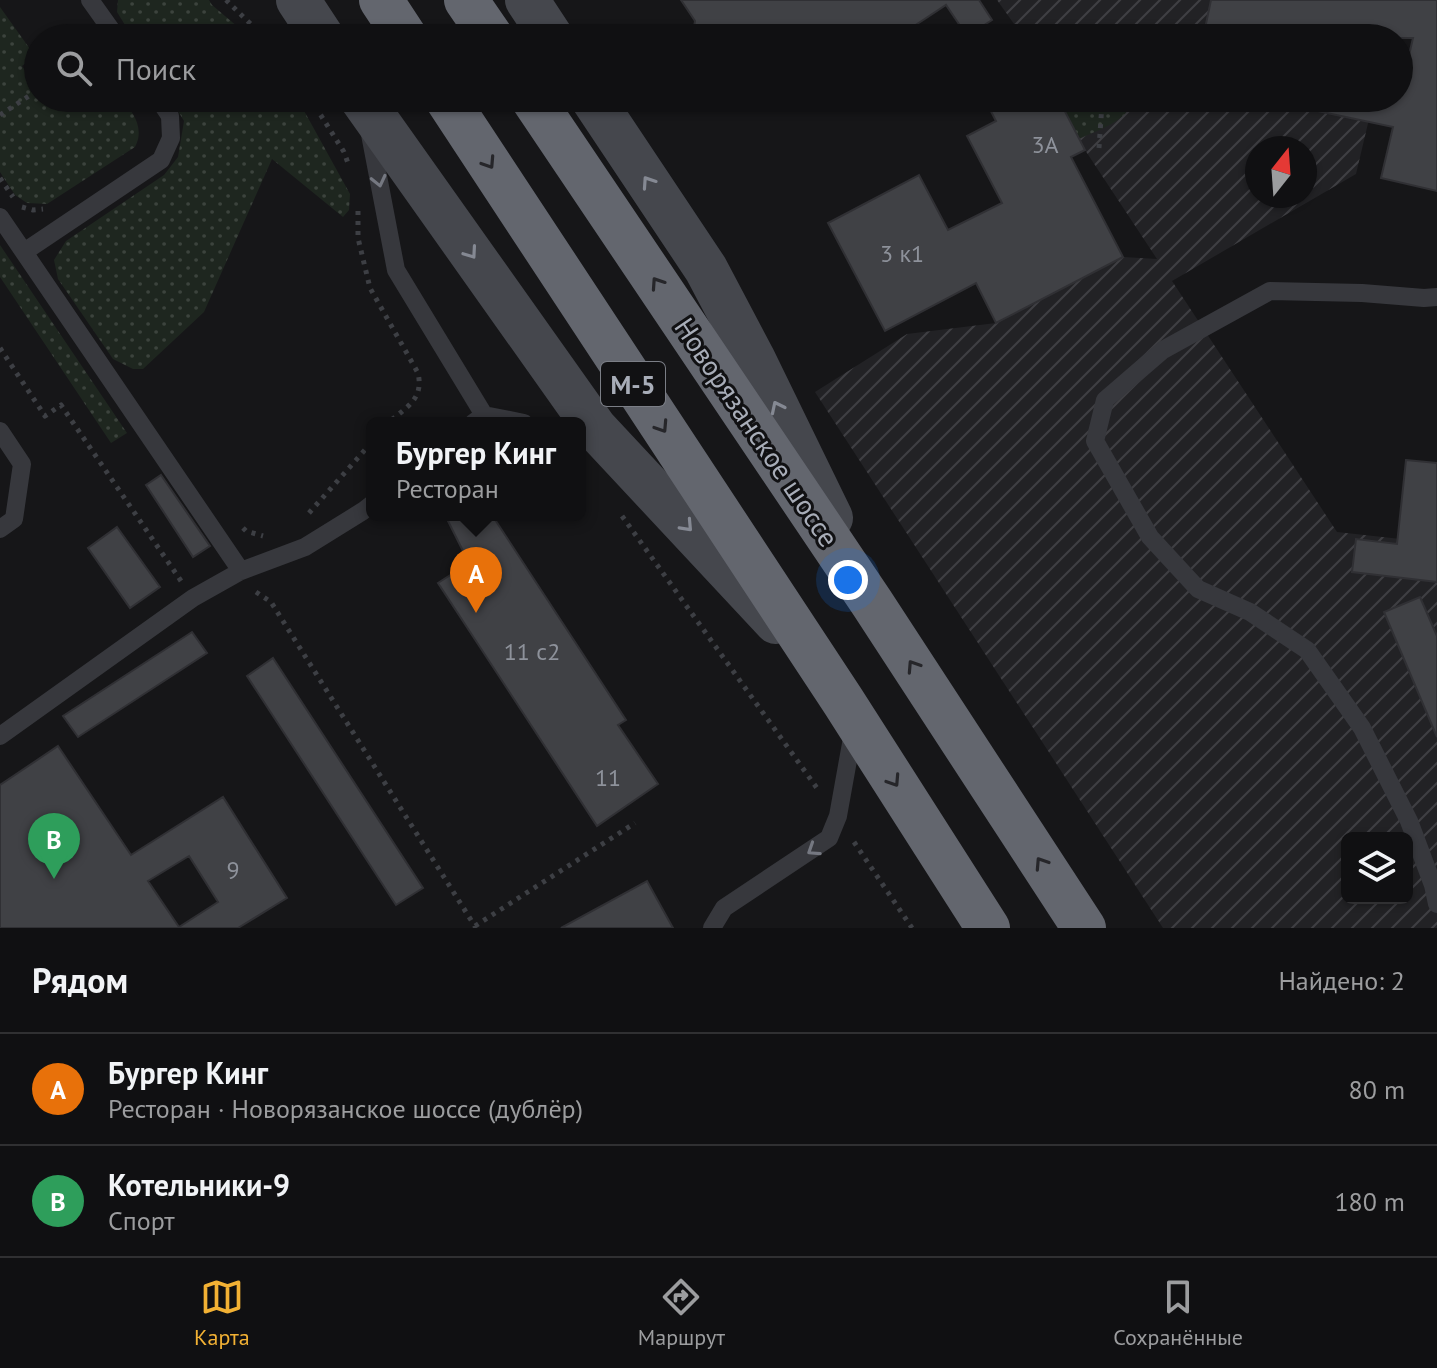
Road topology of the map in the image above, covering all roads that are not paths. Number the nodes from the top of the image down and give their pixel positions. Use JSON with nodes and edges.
{"nodes":[{"id":1,"x":90,"y":0,"type":"edge"},
{"id":2,"x":298,"y":0,"type":"edge"},
{"id":3,"x":381,"y":0,"type":"edge"},
{"id":4,"x":466,"y":0,"type":"edge"},
{"id":5,"x":527,"y":0,"type":"edge"},
{"id":6,"x":107,"y":24,"type":"edge"},
{"id":7,"x":314,"y":24,"type":"edge"},
{"id":8,"x":397,"y":24,"type":"edge"},
{"id":9,"x":482,"y":24,"type":"edge"},
{"id":10,"x":543,"y":24,"type":"edge"},
{"id":11,"x":167,"y":112,"type":"edge"},
{"id":12,"x":365,"y":112,"type":"edge"},
{"id":13,"x":371,"y":112,"type":"edge"},
{"id":14,"x":455,"y":112,"type":"edge"},
{"id":15,"x":541,"y":112,"type":"edge"},
{"id":16,"x":601,"y":112,"type":"edge"},
{"id":17,"x":0,"y":217,"type":"edge"},
{"id":18,"x":24,"y":252,"type":"junction"},
{"id":19,"x":1437,"y":297,"type":"edge"},
{"id":20,"x":478,"y":417,"type":"edge"},
{"id":21,"x":580,"y":417,"type":"edge"},
{"id":22,"x":588,"y":429,"type":"edge"},
{"id":23,"x":0,"y":431,"type":"edge"},
{"id":24,"x":366,"y":509,"type":"edge"},
{"id":25,"x":0,"y":529,"type":"edge"},
{"id":26,"x":241,"y":571,"type":"junction"},
{"id":27,"x":872,"y":603,"type":"junction"},
{"id":28,"x":832,"y":685,"type":"junction"},
{"id":29,"x":0,"y":736,"type":"edge"},
{"id":30,"x":1437,"y":904,"type":"edge"},
{"id":31,"x":712,"y":928,"type":"edge"},
{"id":32,"x":988,"y":928,"type":"edge"},
{"id":33,"x":1084,"y":928,"type":"edge"}],
"edges":[{"from":1,"to":6,"type":"lane"},
{"from":2,"to":7,"type":"main road"},
{"from":3,"to":8,"type":"highway"},
{"from":4,"to":9,"type":"highway"},
{"from":5,"to":10,"type":"main road"},
{"from":11,"to":18,"type":"lane"},
{"from":12,"to":20,"type":"lane","one_way":true},
{"from":13,"to":21,"type":"main road","one_way":true},
{"from":14,"to":28,"type":"highway","number":"М-5","one_way":true},
{"from":27,"to":15,"type":"highway","name":"Новорязанское шоссе","number":"М-5","one_way":true},
{"from":27,"to":16,"type":"main road","one_way":true},
{"from":17,"to":18,"type":"lane"},
{"from":18,"to":26,"type":"lane"},
{"from":19,"to":30,"type":"lane"},
{"from":22,"to":28,"type":"main road","one_way":true},
{"from":23,"to":25,"type":"lane"},
{"from":24,"to":26,"type":"lane"},
{"from":26,"to":29,"type":"lane"},
{"from":33,"to":27,"type":"highway","name":"Новорязанское шоссе","number":"М-5","one_way":true},
{"from":28,"to":31,"type":"lane","one_way":true},
{"from":28,"to":32,"type":"highway","number":"М-5","one_way":true}]}
